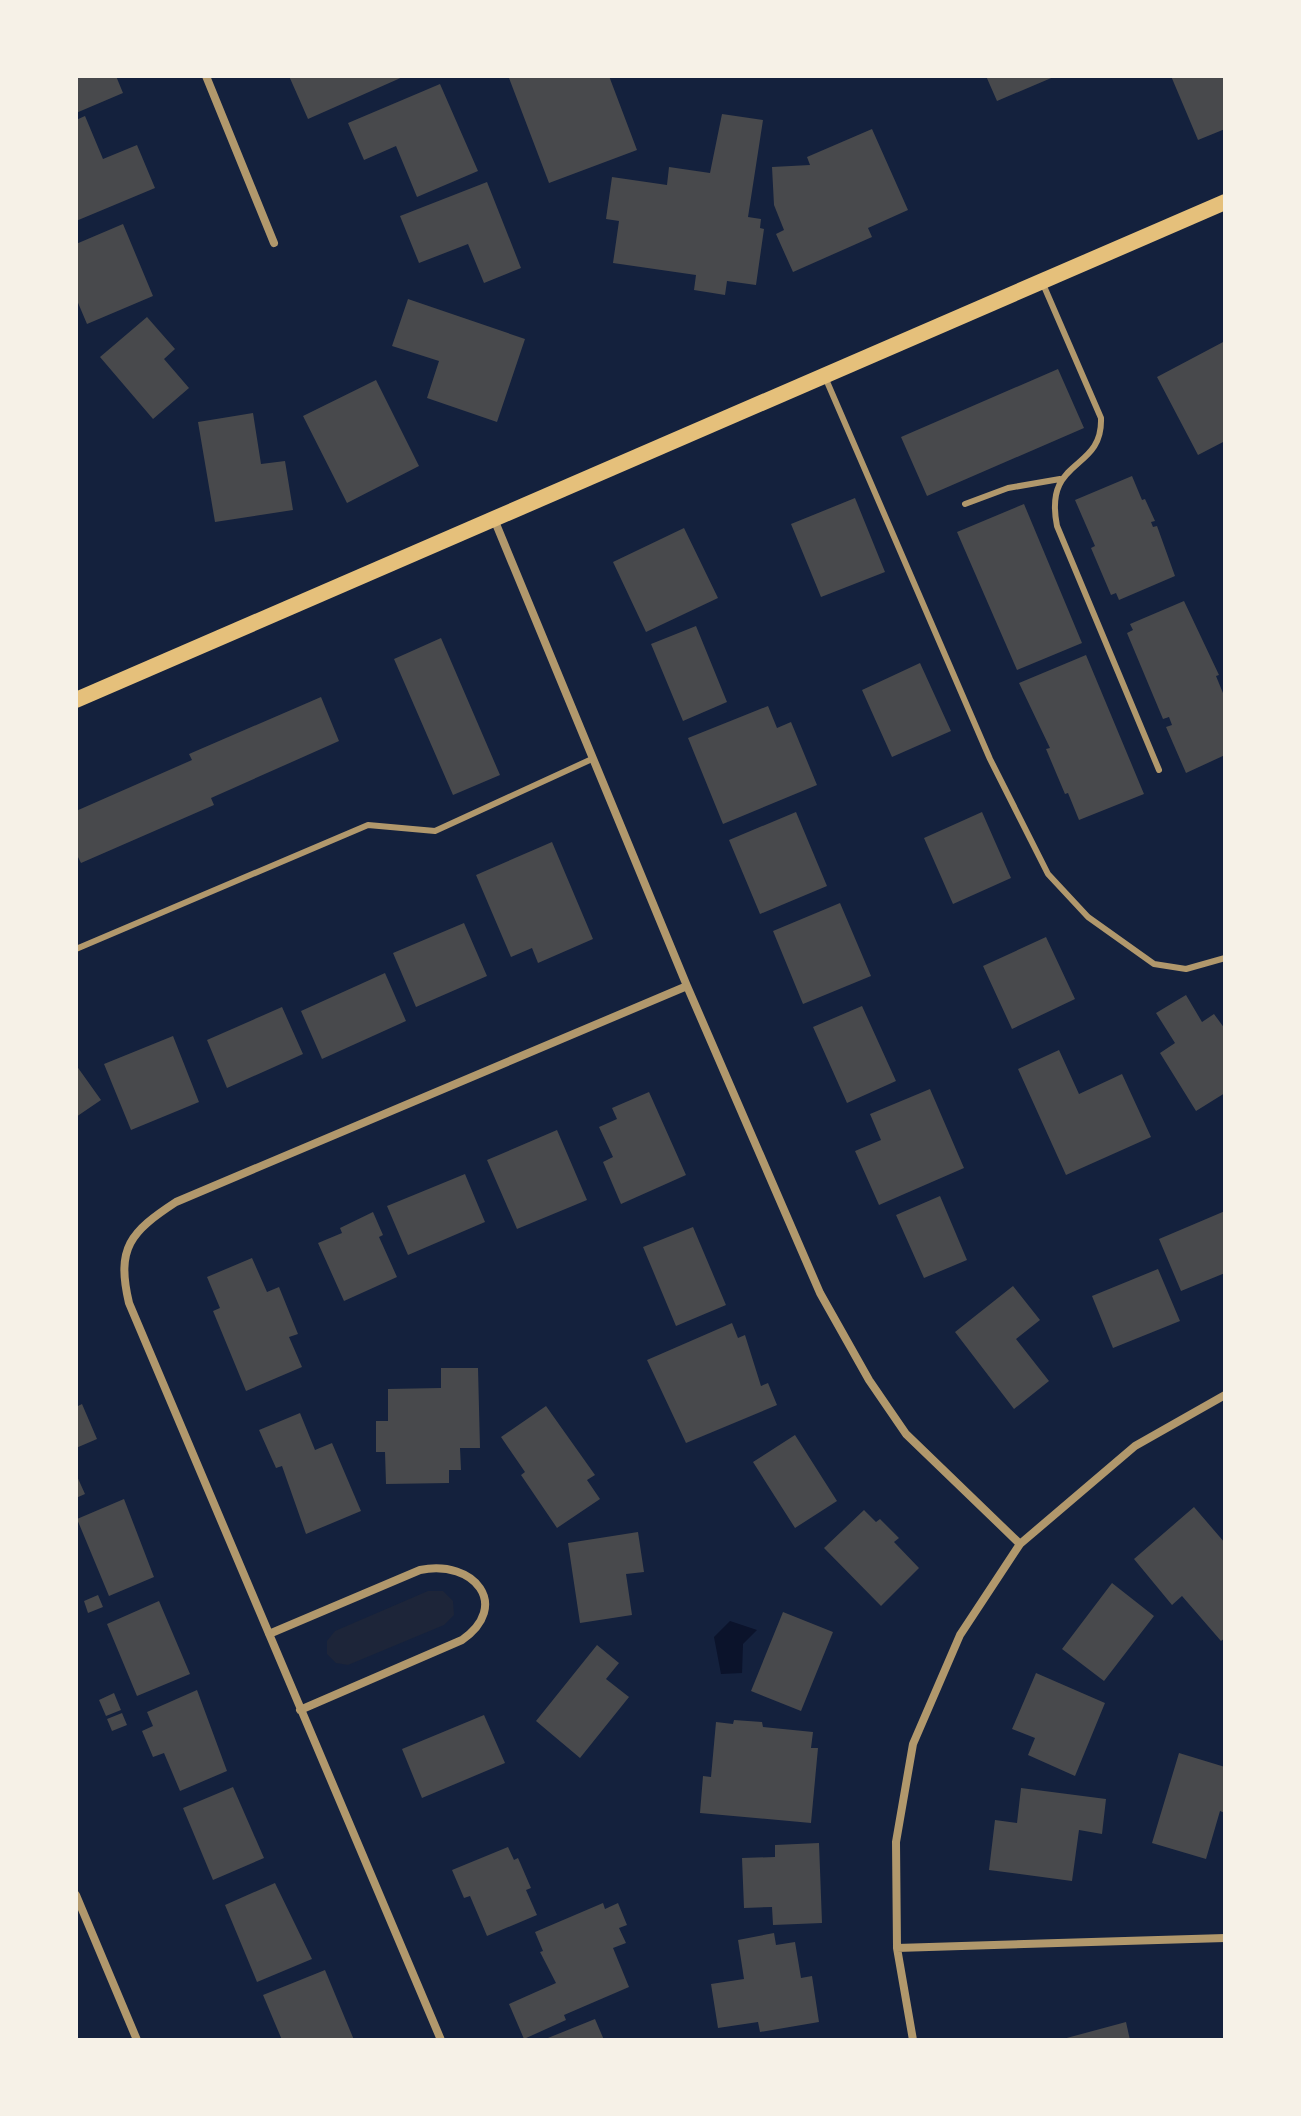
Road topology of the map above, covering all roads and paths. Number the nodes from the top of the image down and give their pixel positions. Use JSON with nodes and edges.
{"nodes":[{"id":1,"x":206,"y":76,"type":"edge"},
{"id":2,"x":1225,"y":202,"type":"edge"},
{"id":3,"x":274,"y":243,"type":"dead end"},
{"id":4,"x":1041,"y":281,"type":"junction"},
{"id":5,"x":824,"y":374,"type":"junction"},
{"id":6,"x":1060,"y":479,"type":"junction"},
{"id":7,"x":965,"y":504,"type":"dead end"},
{"id":8,"x":494,"y":519,"type":"junction"},
{"id":9,"x":76,"y":700,"type":"edge"},
{"id":10,"x":592,"y":759,"type":"junction"},
{"id":11,"x":1159,"y":770,"type":"dead end"},
{"id":12,"x":76,"y":949,"type":"edge"},
{"id":13,"x":1225,"y":958,"type":"edge"},
{"id":14,"x":687,"y":986,"type":"junction"},
{"id":15,"x":1225,"y":1395,"type":"edge"},
{"id":16,"x":1020,"y":1544,"type":"junction"},
{"id":17,"x":269,"y":1634,"type":"junction"},
{"id":18,"x":300,"y":1710,"type":"junction"},
{"id":19,"x":76,"y":1895,"type":"edge"},
{"id":20,"x":1225,"y":1938,"type":"edge"},
{"id":21,"x":897,"y":1948,"type":"junction"},
{"id":22,"x":137,"y":2040,"type":"edge"},
{"id":23,"x":441,"y":2040,"type":"edge"},
{"id":24,"x":913,"y":2040,"type":"edge"}],
"edges":[{"from":1,"to":3,"type":"street"},
{"from":2,"to":4,"type":"main road"},
{"from":4,"to":5,"type":"main road"},
{"from":4,"to":6,"type":"lane"},
{"from":5,"to":8,"type":"main road"},
{"from":5,"to":13,"type":"lane"},
{"from":6,"to":7,"type":"lane"},
{"from":6,"to":11,"type":"lane"},
{"from":8,"to":9,"type":"main road"},
{"from":8,"to":10,"type":"street"},
{"from":10,"to":12,"type":"lane"},
{"from":10,"to":14,"type":"street"},
{"from":14,"to":16,"type":"street"},
{"from":14,"to":17,"type":"street"},
{"from":15,"to":16,"type":"street"},
{"from":16,"to":21,"type":"street"},
{"from":17,"to":18,"type":"street"},
{"from":17,"to":18,"type":"street"},
{"from":18,"to":23,"type":"street"},
{"from":19,"to":22,"type":"street"},
{"from":20,"to":21,"type":"street"},
{"from":21,"to":24,"type":"street"}]}
